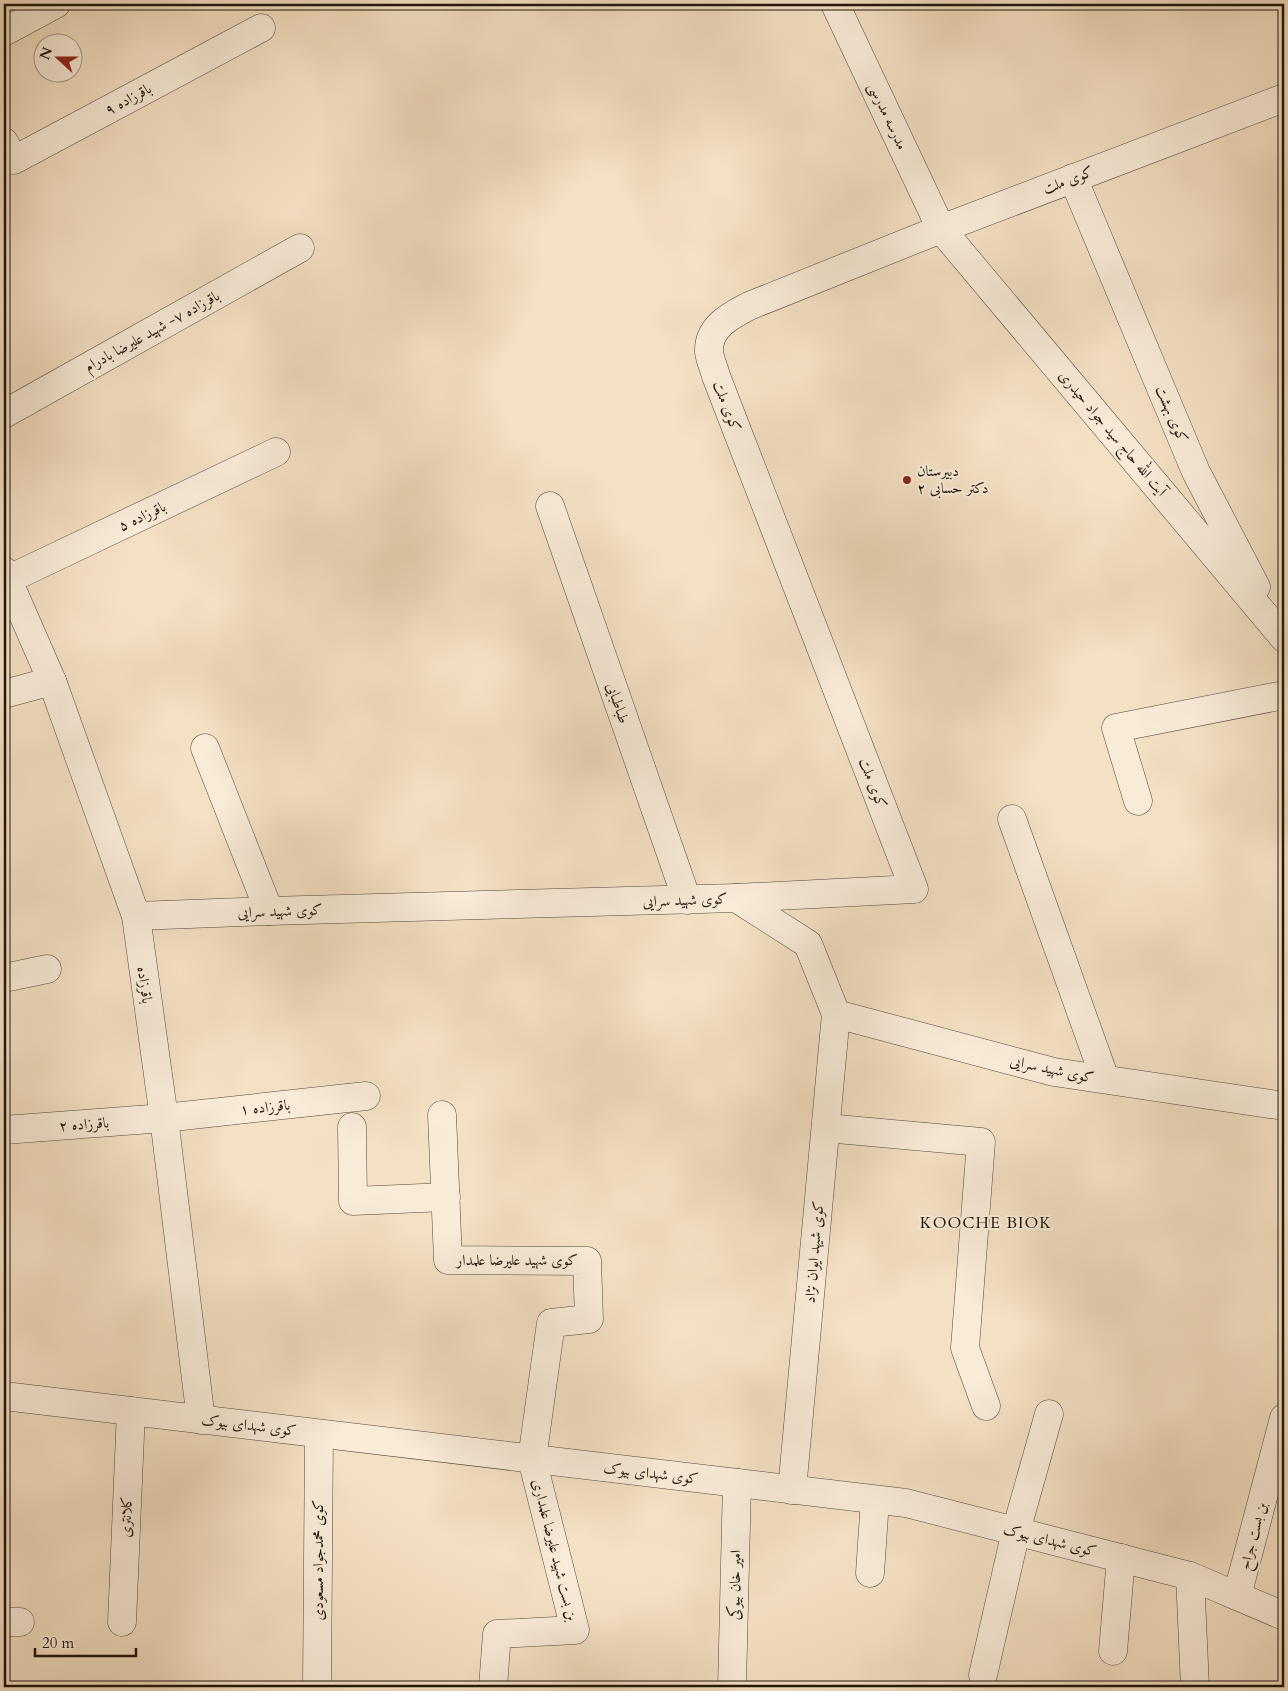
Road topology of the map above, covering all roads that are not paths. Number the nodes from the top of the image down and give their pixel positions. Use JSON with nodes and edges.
{"nodes":[{"id":1,"x":56,"y":4,"type":"edge"},
{"id":2,"x":835,"y":4,"type":"edge"},
{"id":3,"x":261,"y":28,"type":"dead end"},
{"id":4,"x":4,"y":32,"type":"edge"},
{"id":5,"x":1284,"y":98,"type":"edge"},
{"id":6,"x":4,"y":142,"type":"edge"},
{"id":7,"x":1073,"y":178,"type":"junction"},
{"id":8,"x":941,"y":229,"type":"junction"},
{"id":9,"x":300,"y":248,"type":"dead end"},
{"id":10,"x":4,"y":414,"type":"edge"},
{"id":11,"x":276,"y":452,"type":"dead end"},
{"id":12,"x":550,"y":506,"type":"dead end"},
{"id":13,"x":5,"y":576,"type":"edge"},
{"id":14,"x":1283,"y":639,"type":"edge"},
{"id":15,"x":52,"y":681,"type":"junction"},
{"id":16,"x":4,"y":694,"type":"edge"},
{"id":17,"x":1284,"y":695,"type":"edge"},
{"id":18,"x":205,"y":748,"type":"dead end"},
{"id":19,"x":1138,"y":801,"type":"dead end"},
{"id":20,"x":1012,"y":819,"type":"dead end"},
{"id":21,"x":736,"y":898,"type":"junction"},
{"id":22,"x":687,"y":900,"type":"junction"},
{"id":23,"x":269,"y":911,"type":"junction"},
{"id":24,"x":136,"y":916,"type":"junction"},
{"id":25,"x":47,"y":969,"type":"dead end"},
{"id":26,"x":4,"y":978,"type":"edge"},
{"id":27,"x":836,"y":1014,"type":"junction"},
{"id":28,"x":1105,"y":1079,"type":"junction"},
{"id":29,"x":366,"y":1096,"type":"dead end"},
{"id":30,"x":1284,"y":1106,"type":"edge"},
{"id":31,"x":442,"y":1115,"type":"dead end"},
{"id":32,"x":164,"y":1118,"type":"junction"},
{"id":33,"x":352,"y":1127,"type":"dead end"},
{"id":34,"x":826,"y":1128,"type":"junction"},
{"id":35,"x":4,"y":1130,"type":"edge"},
{"id":36,"x":446,"y":1197,"type":"junction"},
{"id":37,"x":4,"y":1396,"type":"edge"},
{"id":38,"x":986,"y":1406,"type":"dead end"},
{"id":39,"x":131,"y":1411,"type":"junction"},
{"id":40,"x":1049,"y":1414,"type":"dead end"},
{"id":41,"x":1284,"y":1418,"type":"edge"},
{"id":42,"x":201,"y":1420,"type":"junction"},
{"id":43,"x":319,"y":1434,"type":"junction"},
{"id":44,"x":532,"y":1459,"type":"junction"},
{"id":45,"x":737,"y":1483,"type":"junction"},
{"id":46,"x":792,"y":1490,"type":"junction"},
{"id":47,"x":875,"y":1500,"type":"junction"},
{"id":48,"x":1016,"y":1532,"type":"junction"},
{"id":49,"x":1121,"y":1558,"type":"junction"},
{"id":50,"x":870,"y":1573,"type":"dead end"},
{"id":51,"x":1190,"y":1576,"type":"junction"},
{"id":52,"x":1237,"y":1596,"type":"junction"},
{"id":53,"x":1284,"y":1616,"type":"edge"},
{"id":54,"x":122,"y":1622,"type":"dead end"},
{"id":55,"x":1113,"y":1651,"type":"dead end"},
{"id":56,"x":982,"y":1676,"type":"dead end"},
{"id":57,"x":317,"y":1687,"type":"edge"},
{"id":58,"x":493,"y":1687,"type":"edge"},
{"id":59,"x":732,"y":1687,"type":"edge"},
{"id":60,"x":1195,"y":1687,"type":"edge"}],
"edges":[{"from":1,"to":4,"type":"street"},
{"from":2,"to":8,"type":"street","name":"مدرسه مدرسی"},
{"from":3,"to":6,"type":"street","name":"باقرزاده ۹"},
{"from":5,"to":7,"type":"street","name":"کوی ملت"},
{"from":7,"to":8,"type":"street","name":"کوی ملت"},
{"from":7,"to":14,"type":"street","name":"کوی بهشت"},
{"from":8,"to":14,"type":"street","name":"آیت الله حاج سید جواد حیدری"},
{"from":8,"to":21,"type":"street","name":"کوی ملت"},
{"from":9,"to":10,"type":"street","name":"باقرزاده ۷- شهید علیرضا بادرام"},
{"from":11,"to":13,"type":"street","name":"باقرزاده ۵"},
{"from":12,"to":22,"type":"street","name":"طباطبایی"},
{"from":13,"to":15,"type":"street","name":"باقرزاده"},
{"from":15,"to":16,"type":"street"},
{"from":15,"to":24,"type":"street","name":"باقرزاده"},
{"from":17,"to":19,"type":"street"},
{"from":18,"to":23,"type":"street"},
{"from":20,"to":28,"type":"street"},
{"from":21,"to":22,"type":"street","name":"کوی شهید سرایی"},
{"from":21,"to":27,"type":"street","name":"کوی شهید سرایی"},
{"from":22,"to":23,"type":"street","name":"کوی شهید سرایی"},
{"from":23,"to":24,"type":"street","name":"کوی شهید سرایی"},
{"from":24,"to":32,"type":"street","name":"باقرزاده"},
{"from":25,"to":26,"type":"street"},
{"from":27,"to":28,"type":"street","name":"کوی شهید سرایی"},
{"from":27,"to":34,"type":"street","name":"کوی شیهد ایوان نژاد"},
{"from":28,"to":30,"type":"street","name":"کوی شهید سرایی"},
{"from":29,"to":32,"type":"street","name":"باقرزاده ۱"},
{"from":31,"to":36,"type":"street","name":"کوی شهید علیرضا علمدار"},
{"from":32,"to":35,"type":"street","name":"باقرزاده ۲"},
{"from":32,"to":42,"type":"street","name":"باقرزاده"},
{"from":33,"to":36,"type":"street"},
{"from":34,"to":38,"type":"street"},
{"from":34,"to":46,"type":"street","name":"کوی شیهد ایوان نژاد"},
{"from":36,"to":44,"type":"street","name":"کوی شهید علیرضا علمدار"},
{"from":37,"to":39,"type":"street","name":"کوی شهدای بیوک"},
{"from":39,"to":42,"type":"street","name":"کوی شهدای بیوک"},
{"from":39,"to":54,"type":"street","name":"کلانتری"},
{"from":40,"to":48,"type":"street"},
{"from":41,"to":52,"type":"street","name":"بن بست جراح"},
{"from":42,"to":43,"type":"street","name":"کوی شهدای بیوک"},
{"from":43,"to":44,"type":"street","name":"کوی شهدای بیوک"},
{"from":43,"to":57,"type":"street","name":"کوی محمدجواد مسعودی"},
{"from":44,"to":45,"type":"street","name":"کوی شهدای بیوک"},
{"from":44,"to":58,"type":"street","name":"بن بست شهید علیرضا علمداری"},
{"from":45,"to":46,"type":"street","name":"کوی شهدای بیوک"},
{"from":45,"to":59,"type":"street","name":"امیر خان بیوکی"},
{"from":46,"to":47,"type":"street","name":"کوی شهدای بیوک"},
{"from":47,"to":48,"type":"street","name":"کوی شهدای بیوک"},
{"from":47,"to":50,"type":"street"},
{"from":48,"to":49,"type":"street","name":"کوی شهدای بیوک"},
{"from":48,"to":56,"type":"street"},
{"from":49,"to":51,"type":"street","name":"کوی شهدای بیوک"},
{"from":49,"to":55,"type":"street"},
{"from":51,"to":52,"type":"street","name":"کوی شهدای بیوک"},
{"from":51,"to":60,"type":"street"},
{"from":52,"to":53,"type":"street","name":"کوی شهدای بیوک"}]}
